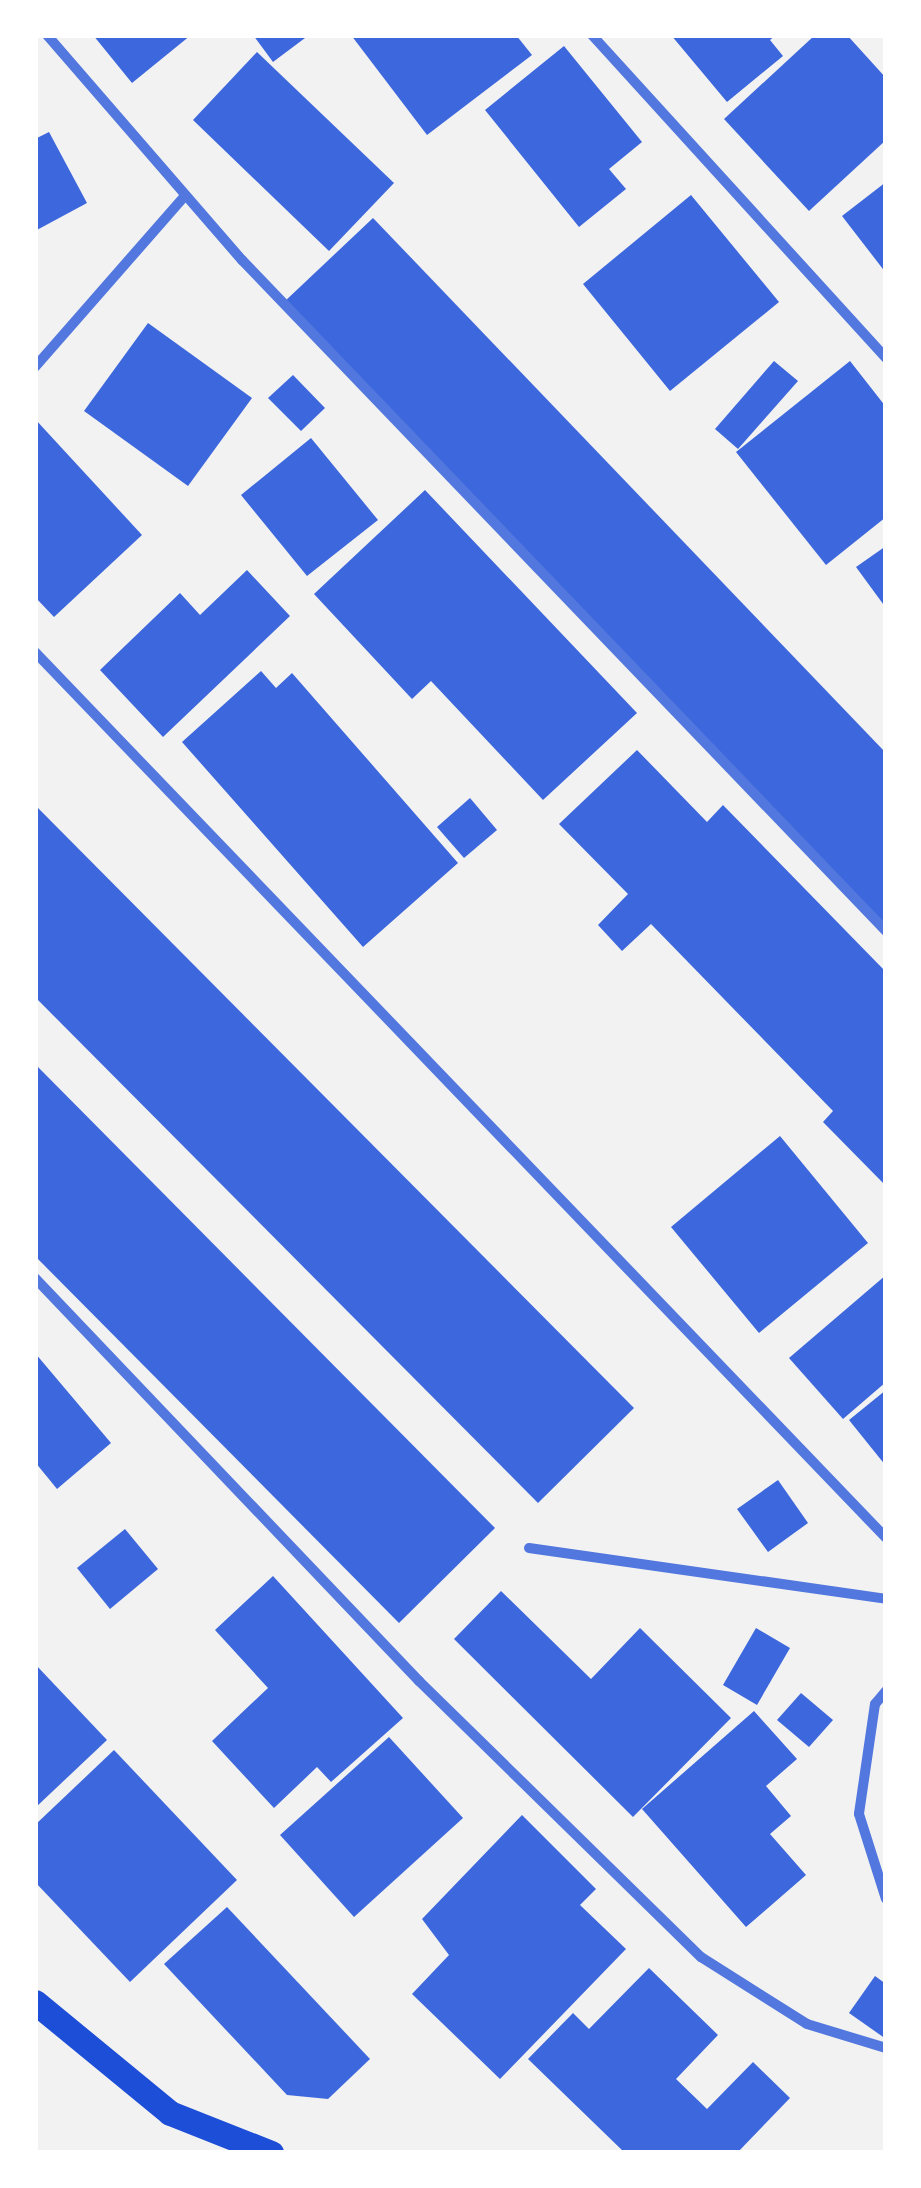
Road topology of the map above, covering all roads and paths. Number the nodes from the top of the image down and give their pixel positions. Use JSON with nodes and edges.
{"nodes":[{"id":1,"x":47,"y":35,"type":"edge"},
{"id":2,"x":592,"y":35,"type":"edge"},
{"id":3,"x":184,"y":197,"type":"junction"},
{"id":4,"x":886,"y":358,"type":"edge"},
{"id":5,"x":35,"y":367,"type":"edge"},
{"id":6,"x":35,"y":652,"type":"edge"},
{"id":7,"x":886,"y":930,"type":"edge"},
{"id":8,"x":35,"y":1278,"type":"edge"},
{"id":9,"x":886,"y":1538,"type":"edge"},
{"id":10,"x":529,"y":1548,"type":"dead end"},
{"id":11,"x":886,"y":1599,"type":"edge"},
{"id":12,"x":886,"y":1691,"type":"edge"},
{"id":13,"x":882,"y":1883,"type":"edge"},
{"id":14,"x":886,"y":1899,"type":"edge"},
{"id":15,"x":35,"y":2002,"type":"edge"},
{"id":16,"x":886,"y":2048,"type":"edge"},
{"id":17,"x":270,"y":2153,"type":"edge"}],
"edges":[{"from":1,"to":3,"type":"street"},
{"from":2,"to":4,"type":"street"},
{"from":3,"to":5,"type":"street"},
{"from":3,"to":7,"type":"street"},
{"from":6,"to":9,"type":"street"},
{"from":8,"to":16,"type":"street"},
{"from":10,"to":11,"type":"street"},
{"from":12,"to":13,"type":"street"},
{"from":13,"to":14,"type":"street"},
{"from":15,"to":17,"type":"main road"}]}
